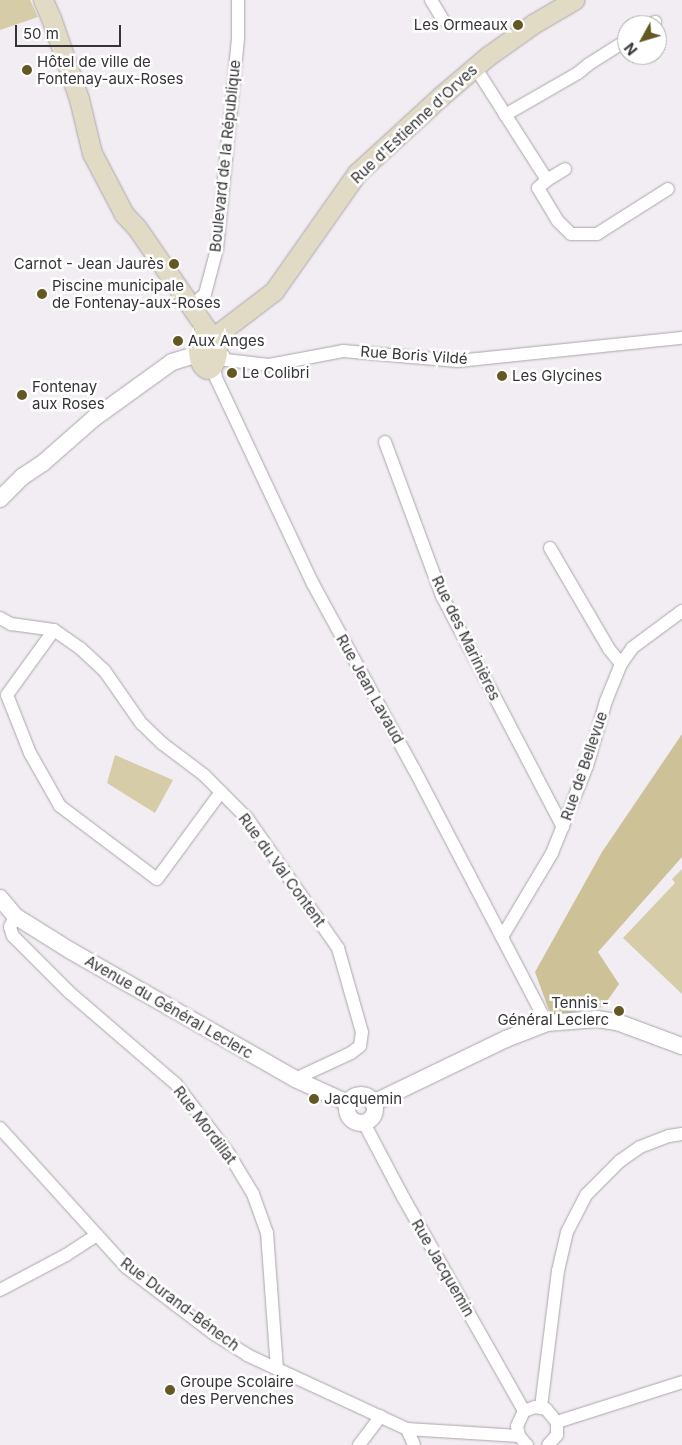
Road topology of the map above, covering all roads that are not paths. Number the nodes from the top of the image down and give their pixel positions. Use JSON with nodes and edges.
{"nodes":[{"id":1,"x":42,"y":0,"type":"edge"},
{"id":2,"x":238,"y":0,"type":"edge"},
{"id":3,"x":431,"y":0,"type":"edge"},
{"id":4,"x":574,"y":0,"type":"edge"},
{"id":5,"x":443,"y":20,"type":"dead end"},
{"id":6,"x":617,"y":46,"type":"edge"},
{"id":7,"x":475,"y":67,"type":"junction"},
{"id":8,"x":505,"y":115,"type":"junction"},
{"id":9,"x":565,"y":169,"type":"dead end"},
{"id":10,"x":547,"y":180,"type":"junction"},
{"id":11,"x":668,"y":189,"type":"dead end"},
{"id":12,"x":192,"y":305,"type":"junction"},
{"id":13,"x":682,"y":338,"type":"edge"},
{"id":14,"x":210,"y":341,"type":"junction"},
{"id":15,"x":226,"y":360,"type":"junction"},
{"id":16,"x":216,"y":370,"type":"junction"},
{"id":17,"x":385,"y":442,"type":"dead end"},
{"id":18,"x":0,"y":499,"type":"edge"},
{"id":19,"x":550,"y":548,"type":"dead end"},
{"id":20,"x":682,"y":611,"type":"edge"},
{"id":21,"x":0,"y":618,"type":"edge"},
{"id":22,"x":54,"y":630,"type":"junction"},
{"id":23,"x":621,"y":664,"type":"junction"},
{"id":24,"x":221,"y":792,"type":"junction"},
{"id":25,"x":563,"y":827,"type":"junction"},
{"id":26,"x":0,"y":898,"type":"edge"},
{"id":27,"x":15,"y":916,"type":"junction"},
{"id":28,"x":502,"y":937,"type":"junction"},
{"id":29,"x":547,"y":1023,"type":"junction"},
{"id":30,"x":682,"y":1046,"type":"edge"},
{"id":31,"x":294,"y":1079,"type":"junction"},
{"id":32,"x":348,"y":1103,"type":"junction"},
{"id":33,"x":373,"y":1103,"type":"junction"},
{"id":34,"x":364,"y":1123,"type":"junction"},
{"id":35,"x":0,"y":1128,"type":"edge"},
{"id":36,"x":682,"y":1134,"type":"edge"},
{"id":37,"x":97,"y":1235,"type":"junction"},
{"id":38,"x":0,"y":1290,"type":"edge"},
{"id":39,"x":277,"y":1368,"type":"junction"},
{"id":40,"x":682,"y":1382,"type":"edge"},
{"id":41,"x":541,"y":1407,"type":"junction"},
{"id":42,"x":524,"y":1411,"type":"junction"},
{"id":43,"x":381,"y":1416,"type":"junction"},
{"id":44,"x":557,"y":1422,"type":"junction"},
{"id":45,"x":407,"y":1429,"type":"junction"},
{"id":46,"x":523,"y":1441,"type":"edge"},
{"id":47,"x":359,"y":1445,"type":"edge"},
{"id":48,"x":414,"y":1445,"type":"edge"},
{"id":49,"x":549,"y":1445,"type":"edge"}],
"edges":[{"from":1,"to":12,"type":"main road"},
{"from":2,"to":12,"type":"street","name":"Boulevard de la République"},
{"from":3,"to":5,"type":"street"},
{"from":4,"to":7,"type":"main road","name":"Rue d'Estienne d'Orves"},
{"from":6,"to":8,"type":"street"},
{"from":7,"to":8,"type":"street"},
{"from":7,"to":14,"type":"main road","name":"Rue d'Estienne d'Orves"},
{"from":8,"to":10,"type":"street"},
{"from":9,"to":10,"type":"street"},
{"from":10,"to":11,"type":"street"},
{"from":12,"to":14,"type":"main road"},
{"from":13,"to":15,"type":"street","name":"Rue Boris Vildé"},
{"from":14,"to":15,"type":"street"},
{"from":14,"to":16,"type":"street","name":"Rue Jean Lavaud"},
{"from":14,"to":18,"type":"street"},
{"from":15,"to":16,"type":"street"},
{"from":16,"to":28,"type":"street","name":"Rue Jean Lavaud"},
{"from":17,"to":25,"type":"street","name":"Rue des Marinières"},
{"from":19,"to":23,"type":"street"},
{"from":20,"to":23,"type":"street","name":"Rue de Bellevue"},
{"from":21,"to":22,"type":"street","name":"Rue du Val Content"},
{"from":22,"to":24,"type":"street","name":"Rue du Val Content"},
{"from":22,"to":24,"type":"street"},
{"from":23,"to":25,"type":"street","name":"Rue de Bellevue"},
{"from":24,"to":31,"type":"street","name":"Rue du Val Content"},
{"from":25,"to":28,"type":"street","name":"Rue de Bellevue"},
{"from":26,"to":27,"type":"street","name":"Avenue du Général Leclerc"},
{"from":27,"to":31,"type":"street","name":"Avenue du Général Leclerc"},
{"from":27,"to":39,"type":"street","name":"Rue Mordillat"},
{"from":28,"to":29,"type":"street","name":"Rue Jean Lavaud"},
{"from":29,"to":30,"type":"street"},
{"from":29,"to":33,"type":"street"},
{"from":31,"to":32,"type":"street","name":"Avenue du Général Leclerc"},
{"from":32,"to":33,"type":"street"},
{"from":32,"to":34,"type":"street"},
{"from":33,"to":34,"type":"street"},
{"from":34,"to":42,"type":"street","name":"Rue Jacquemin"},
{"from":35,"to":37,"type":"street","name":"Rue Durand-Bénech"},
{"from":36,"to":41,"type":"street"},
{"from":37,"to":38,"type":"street"},
{"from":37,"to":39,"type":"street","name":"Rue Durand-Bénech"},
{"from":39,"to":43,"type":"street","name":"Rue Durand-Bénech"},
{"from":40,"to":44,"type":"street"},
{"from":41,"to":42,"type":"street"},
{"from":41,"to":44,"type":"street"},
{"from":42,"to":46,"type":"street"},
{"from":43,"to":45,"type":"street","name":"Rue Durand-Bénech"},
{"from":43,"to":47,"type":"street"},
{"from":44,"to":49,"type":"street"},
{"from":45,"to":46,"type":"street","name":"Rue Durand-Bénech"},
{"from":45,"to":48,"type":"street"}]}
